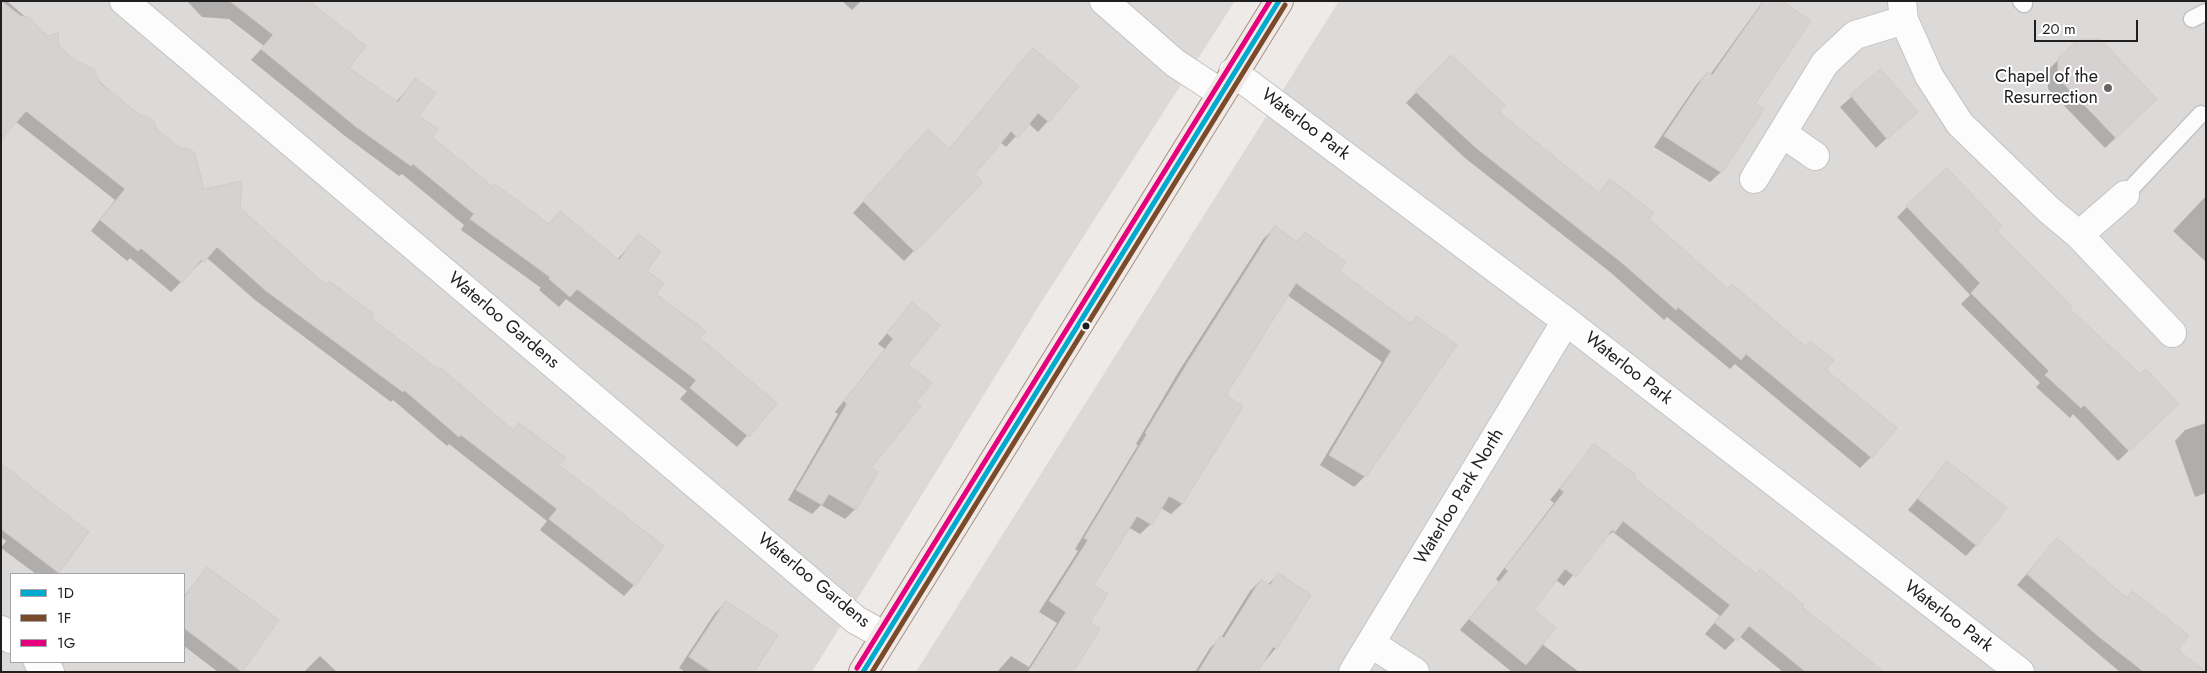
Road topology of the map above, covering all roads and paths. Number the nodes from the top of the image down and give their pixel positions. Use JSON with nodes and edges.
{"nodes":[{"id":1,"x":124,"y":1,"type":"edge"},
{"id":2,"x":1104,"y":1,"type":"edge"},
{"id":3,"x":1279,"y":1,"type":"edge"},
{"id":4,"x":1903,"y":11,"type":"edge"},
{"id":5,"x":1227,"y":82,"type":"junction"},
{"id":6,"x":2201,"y":114,"type":"dead end"},
{"id":7,"x":1782,"y":133,"type":"junction"},
{"id":8,"x":1815,"y":156,"type":"dead end"},
{"id":9,"x":1754,"y":180,"type":"dead end"},
{"id":10,"x":2125,"y":195,"type":"joint"},
{"id":11,"x":2079,"y":235,"type":"junction"},
{"id":12,"x":1566,"y":321,"type":"junction"},
{"id":13,"x":2172,"y":333,"type":"dead end"},
{"id":14,"x":885,"y":636,"type":"junction"},
{"id":15,"x":1372,"y":644,"type":"junction"},
{"id":16,"x":39,"y":663,"type":"edge"},
{"id":17,"x":50,"y":672,"type":"edge"},
{"id":18,"x":863,"y":672,"type":"edge"},
{"id":19,"x":1353,"y":672,"type":"edge"},
{"id":20,"x":1415,"y":672,"type":"edge"},
{"id":21,"x":2020,"y":672,"type":"edge"}],
"edges":[{"from":1,"to":14,"type":"street","name":"Waterloo Gardens"},
{"from":2,"to":5,"type":"street","name":"Waterloo Park"},
{"from":3,"to":5,"type":"main road"},
{"from":4,"to":7,"type":"street"},
{"from":4,"to":11,"type":"street"},
{"from":5,"to":12,"type":"street","name":"Waterloo Park"},
{"from":5,"to":14,"type":"main road"},
{"from":6,"to":10,"type":"lane"},
{"from":7,"to":8,"type":"street"},
{"from":7,"to":9,"type":"street"},
{"from":10,"to":11,"type":"street"},
{"from":11,"to":13,"type":"street"},
{"from":12,"to":15,"type":"street","name":"Waterloo Park North"},
{"from":12,"to":21,"type":"street","name":"Waterloo Park"},
{"from":14,"to":18,"type":"main road"},
{"from":15,"to":19,"type":"street","name":"Waterloo Park North"},
{"from":15,"to":20,"type":"street"},
{"from":16,"to":17,"type":"street"}]}
